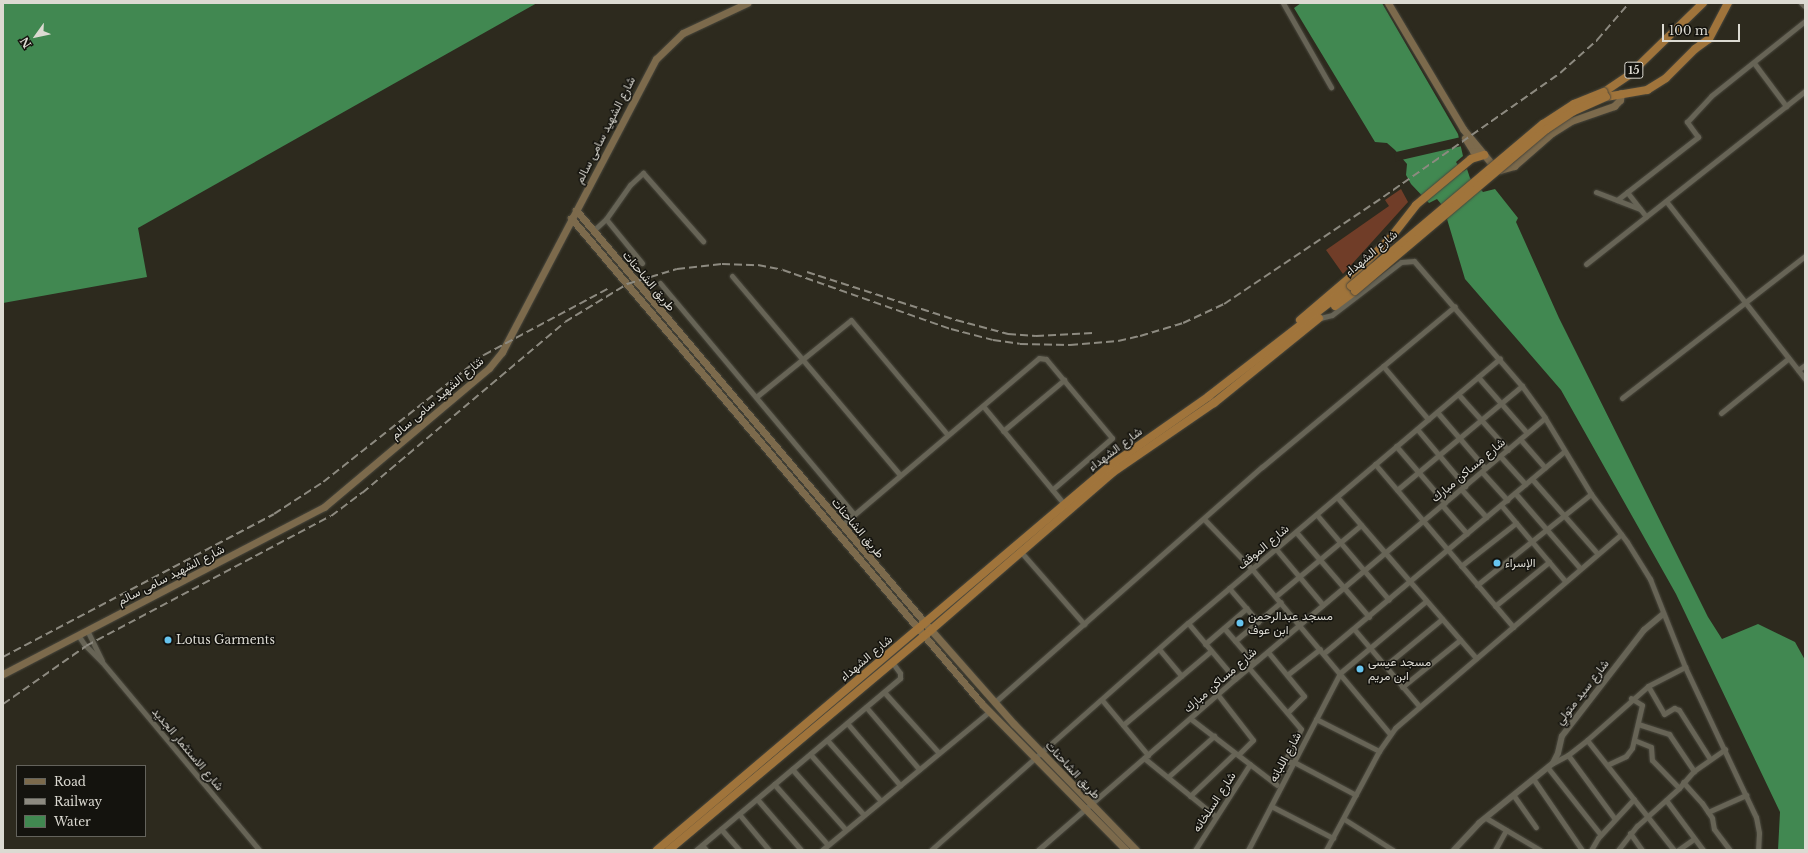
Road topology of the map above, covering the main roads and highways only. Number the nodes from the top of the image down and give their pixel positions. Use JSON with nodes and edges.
{"nodes":[{"id":1,"x":747,"y":3,"type":"edge"},
{"id":2,"x":1388,"y":3,"type":"edge"},
{"id":3,"x":1703,"y":3,"type":"edge"},
{"id":4,"x":1728,"y":3,"type":"edge"},
{"id":5,"x":1621,"y":93,"type":"junction"},
{"id":6,"x":1605,"y":94,"type":"junction"},
{"id":7,"x":1463,"y":130,"type":"junction"},
{"id":8,"x":1472,"y":150,"type":"junction"},
{"id":9,"x":1482,"y":153,"type":"junction"},
{"id":10,"x":1468,"y":161,"type":"junction"},
{"id":11,"x":576,"y":210,"type":"junction"},
{"id":12,"x":571,"y":218,"type":"junction"},
{"id":13,"x":1353,"y":288,"type":"junction"},
{"id":14,"x":1281,"y":341,"type":"junction"},
{"id":15,"x":729,"y":392,"type":"junction"},
{"id":16,"x":723,"y":398,"type":"junction"},
{"id":17,"x":810,"y":488,"type":"junction"},
{"id":18,"x":804,"y":495,"type":"junction"},
{"id":19,"x":827,"y":508,"type":"junction"},
{"id":20,"x":821,"y":516,"type":"junction"},
{"id":21,"x":928,"y":627,"type":"junction"},
{"id":22,"x":920,"y":633,"type":"junction"},
{"id":23,"x":3,"y":674,"type":"edge"},
{"id":24,"x":828,"y":710,"type":"junction"},
{"id":25,"x":1003,"y":711,"type":"junction"},
{"id":26,"x":995,"y":718,"type":"junction"},
{"id":27,"x":1014,"y":724,"type":"junction"},
{"id":28,"x":1007,"y":731,"type":"junction"},
{"id":29,"x":1039,"y":756,"type":"junction"},
{"id":30,"x":1088,"y":808,"type":"junction"},
{"id":31,"x":657,"y":850,"type":"edge"},
{"id":32,"x":669,"y":850,"type":"edge"},
{"id":33,"x":1126,"y":850,"type":"edge"},
{"id":34,"x":1136,"y":850,"type":"edge"}],
"edges":[{"from":1,"to":11,"type":"main road","name":"شارع الشهيد سامى سالم"},
{"from":2,"to":7,"type":"main road"},
{"from":3,"to":6,"type":"highway","number":"15"},
{"from":4,"to":5,"type":"highway","number":"15"},
{"from":5,"to":6,"type":"highway","number":"15"},
{"from":5,"to":9,"type":"main road"},
{"from":6,"to":13,"type":"highway","name":"شارع الشهداء","bridge":true},
{"from":7,"to":8,"type":"main road"},
{"from":7,"to":9,"type":"main road"},
{"from":8,"to":9,"type":"main road"},
{"from":8,"to":10,"type":"highway"},
{"from":9,"to":10,"type":"highway"},
{"from":10,"to":14,"type":"highway"},
{"from":11,"to":12,"type":"main road","name":"شارع الشهيد سامى سالم"},
{"from":11,"to":15,"type":"main road","name":"طريق الشاحنات"},
{"from":12,"to":16,"type":"main road","name":"طريق الشاحنات"},
{"from":12,"to":23,"type":"main road","name":"شارع الشهيد سامى سالم"},
{"from":13,"to":14,"type":"highway","name":"شارع الشهداء"},
{"from":13,"to":21,"type":"highway","name":"شارع الشهداء"},
{"from":14,"to":21,"type":"highway","name":"شارع الشهداء"},
{"from":15,"to":16,"type":"main road"},
{"from":15,"to":17,"type":"main road","name":"طريق الشاحنات"},
{"from":16,"to":18,"type":"main road","name":"طريق الشاحنات"},
{"from":17,"to":18,"type":"main road"},
{"from":17,"to":19,"type":"main road","name":"طريق الشاحنات"},
{"from":18,"to":20,"type":"main road","name":"طريق الشاحنات"},
{"from":19,"to":20,"type":"main road"},
{"from":19,"to":21,"type":"main road","name":"طريق الشاحنات"},
{"from":20,"to":22,"type":"main road","name":"طريق الشاحنات"},
{"from":21,"to":22,"type":"highway","name":"شارع الشهداء"},
{"from":21,"to":25,"type":"main road","name":"طريق الشاحنات"},
{"from":22,"to":24,"type":"highway","name":"شارع الشهداء"},
{"from":22,"to":24,"type":"highway","name":"شارع الشهداء"},
{"from":22,"to":26,"type":"main road","name":"طريق الشاحنات"},
{"from":24,"to":31,"type":"highway","name":"شارع الشهداء"},
{"from":24,"to":32,"type":"highway","name":"شارع الشهداء"},
{"from":25,"to":26,"type":"main road"},
{"from":25,"to":27,"type":"main road","name":"طريق الشاحنات"},
{"from":26,"to":28,"type":"main road","name":"طريق الشاحنات"},
{"from":27,"to":28,"type":"main road"},
{"from":27,"to":29,"type":"main road","name":"طريق الشاحنات"},
{"from":28,"to":29,"type":"main road","name":"طريق الشاحنات"},
{"from":29,"to":30,"type":"main road","name":"طريق الشاحنات"},
{"from":30,"to":33,"type":"main road","name":"طريق الشاحنات"},
{"from":30,"to":34,"type":"main road","name":"طريق الشاحنات"}]}
